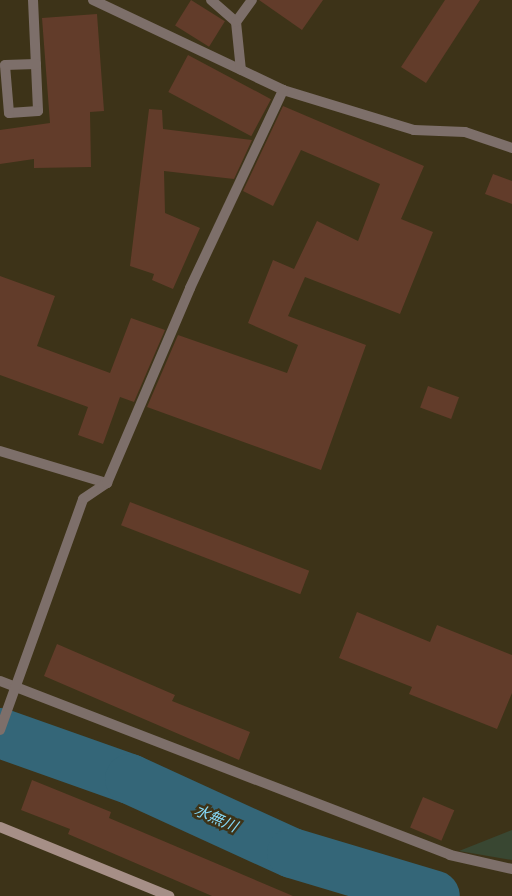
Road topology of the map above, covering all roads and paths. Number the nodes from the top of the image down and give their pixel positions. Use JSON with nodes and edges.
{"nodes":[{"id":1,"x":32,"y":0,"type":"edge"},
{"id":2,"x":93,"y":0,"type":"edge"},
{"id":3,"x":212,"y":0,"type":"edge"},
{"id":4,"x":252,"y":0,"type":"edge"},
{"id":5,"x":236,"y":22,"type":"junction"},
{"id":6,"x":36,"y":64,"type":"junction"},
{"id":7,"x":241,"y":70,"type":"junction"},
{"id":8,"x":283,"y":90,"type":"junction"},
{"id":9,"x":512,"y":148,"type":"edge"},
{"id":10,"x":0,"y":451,"type":"edge"},
{"id":11,"x":107,"y":483,"type":"junction"},
{"id":12,"x":0,"y":681,"type":"edge"},
{"id":13,"x":17,"y":687,"type":"junction"},
{"id":14,"x":0,"y":730,"type":"edge"},
{"id":15,"x":0,"y":827,"type":"edge"},
{"id":16,"x":512,"y":869,"type":"edge"},
{"id":17,"x":169,"y":896,"type":"edge"}],
"edges":[{"from":1,"to":6,"type":"street"},
{"from":2,"to":7,"type":"street"},
{"from":3,"to":5,"type":"street"},
{"from":4,"to":5,"type":"street"},
{"from":5,"to":7,"type":"street"},
{"from":6,"to":6,"type":"street"},
{"from":7,"to":8,"type":"street"},
{"from":8,"to":9,"type":"street"},
{"from":8,"to":11,"type":"street"},
{"from":10,"to":11,"type":"street"},
{"from":11,"to":13,"type":"street"},
{"from":12,"to":13,"type":"street"},
{"from":13,"to":14,"type":"street"},
{"from":13,"to":16,"type":"street"},
{"from":15,"to":17,"type":"street"}]}
